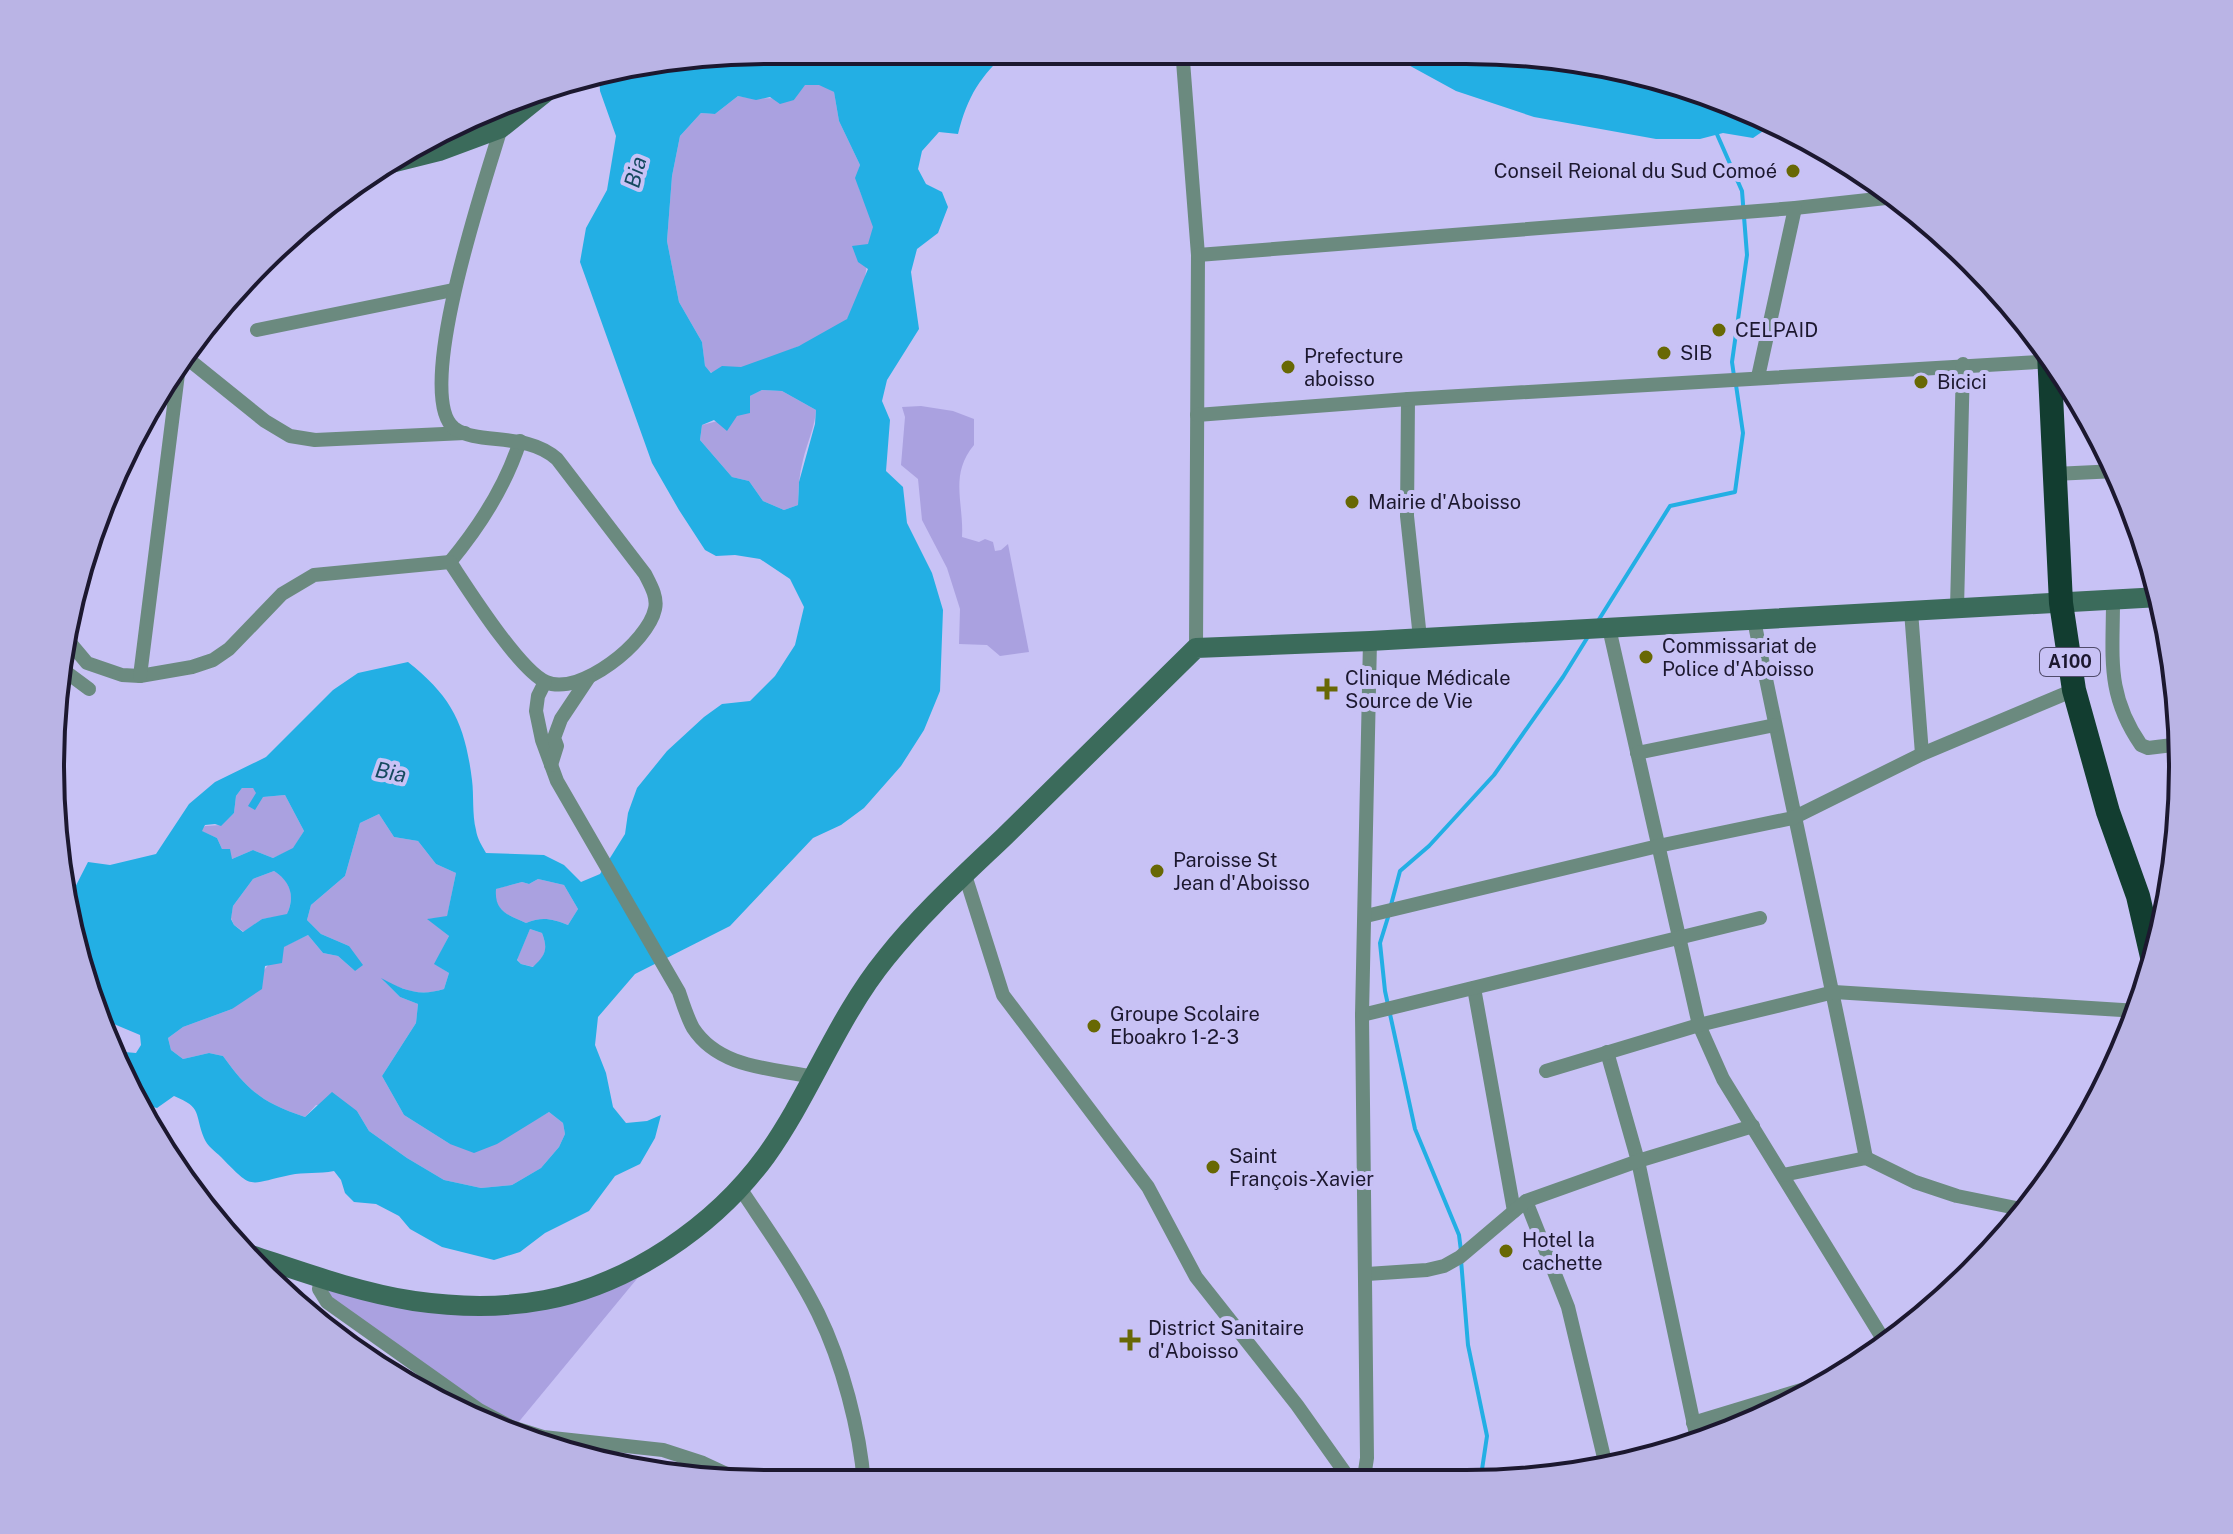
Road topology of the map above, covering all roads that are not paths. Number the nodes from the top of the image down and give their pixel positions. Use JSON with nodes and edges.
{"nodes":[{"id":1,"x":1183,"y":64,"type":"edge"},
{"id":2,"x":513,"y":112,"type":"edge"},
{"id":3,"x":488,"y":128,"type":"edge"},
{"id":4,"x":418,"y":156,"type":"edge"},
{"id":5,"x":1880,"y":199,"type":"edge"},
{"id":6,"x":1795,"y":208,"type":"junction"},
{"id":7,"x":1198,"y":255,"type":"junction"},
{"id":8,"x":453,"y":290,"type":"junction"},
{"id":9,"x":257,"y":330,"type":"dead end"},
{"id":10,"x":2038,"y":359,"type":"edge"},
{"id":11,"x":192,"y":362,"type":"edge"},
{"id":12,"x":1963,"y":364,"type":"junction"},
{"id":13,"x":1758,"y":377,"type":"junction"},
{"id":14,"x":2051,"y":377,"type":"edge"},
{"id":15,"x":177,"y":385,"type":"edge"},
{"id":16,"x":1408,"y":399,"type":"junction"},
{"id":17,"x":1197,"y":415,"type":"junction"},
{"id":18,"x":466,"y":433,"type":"junction"},
{"id":19,"x":520,"y":441,"type":"junction"},
{"id":20,"x":2104,"y":472,"type":"edge"},
{"id":21,"x":2054,"y":474,"type":"junction"},
{"id":22,"x":450,"y":562,"type":"junction"},
{"id":23,"x":2148,"y":598,"type":"edge"},
{"id":24,"x":2113,"y":600,"type":"junction"},
{"id":25,"x":2061,"y":603,"type":"junction"},
{"id":26,"x":1957,"y":608,"type":"junction"},
{"id":27,"x":1911,"y":611,"type":"junction"},
{"id":28,"x":1754,"y":620,"type":"junction"},
{"id":29,"x":1609,"y":628,"type":"junction"},
{"id":30,"x":1420,"y":638,"type":"junction"},
{"id":31,"x":1370,"y":641,"type":"junction"},
{"id":32,"x":75,"y":648,"type":"edge"},
{"id":33,"x":1196,"y":648,"type":"junction"},
{"id":34,"x":70,"y":675,"type":"edge"},
{"id":35,"x":140,"y":676,"type":"junction"},
{"id":36,"x":589,"y":676,"type":"junction"},
{"id":37,"x":545,"y":682,"type":"junction"},
{"id":38,"x":89,"y":689,"type":"dead end"},
{"id":39,"x":2074,"y":690,"type":"junction"},
{"id":40,"x":1775,"y":725,"type":"junction"},
{"id":41,"x":2168,"y":746,"type":"edge"},
{"id":42,"x":1637,"y":753,"type":"junction"},
{"id":43,"x":1922,"y":754,"type":"junction"},
{"id":44,"x":551,"y":765,"type":"junction"},
{"id":45,"x":1793,"y":818,"type":"junction"},
{"id":46,"x":1658,"y":846,"type":"junction"},
{"id":47,"x":965,"y":875,"type":"junction"},
{"id":48,"x":1366,"y":916,"type":"junction"},
{"id":49,"x":1760,"y":918,"type":"dead end"},
{"id":50,"x":1679,"y":937,"type":"junction"},
{"id":51,"x":2148,"y":937,"type":"edge"},
{"id":52,"x":1474,"y":988,"type":"junction"},
{"id":53,"x":1834,"y":992,"type":"junction"},
{"id":54,"x":2125,"y":1010,"type":"edge"},
{"id":55,"x":1362,"y":1015,"type":"junction"},
{"id":56,"x":1699,"y":1025,"type":"junction"},
{"id":57,"x":1607,"y":1052,"type":"junction"},
{"id":58,"x":1546,"y":1071,"type":"dead end"},
{"id":59,"x":813,"y":1077,"type":"junction"},
{"id":60,"x":1753,"y":1126,"type":"junction"},
{"id":61,"x":1866,"y":1158,"type":"junction"},
{"id":62,"x":1638,"y":1161,"type":"junction"},
{"id":63,"x":1783,"y":1175,"type":"junction"},
{"id":64,"x":740,"y":1188,"type":"junction"},
{"id":65,"x":1526,"y":1201,"type":"junction"},
{"id":66,"x":2014,"y":1208,"type":"edge"},
{"id":67,"x":1514,"y":1211,"type":"junction"},
{"id":68,"x":266,"y":1260,"type":"edge"},
{"id":69,"x":1367,"y":1274,"type":"junction"},
{"id":70,"x":321,"y":1278,"type":"junction"},
{"id":71,"x":1880,"y":1335,"type":"edge"},
{"id":72,"x":1779,"y":1397,"type":"edge"},
{"id":73,"x":471,"y":1405,"type":"edge"},
{"id":74,"x":1693,"y":1423,"type":"junction"},
{"id":75,"x":1695,"y":1432,"type":"edge"},
{"id":76,"x":561,"y":1439,"type":"edge"},
{"id":77,"x":1604,"y":1456,"type":"edge"},
{"id":78,"x":712,"y":1467,"type":"edge"},
{"id":79,"x":863,"y":1470,"type":"edge"},
{"id":80,"x":1343,"y":1470,"type":"edge"},
{"id":81,"x":1365,"y":1470,"type":"edge"}],
"edges":[{"from":1,"to":7,"type":"street"},
{"from":2,"to":3,"type":"main road"},
{"from":3,"to":4,"type":"main road"},
{"from":3,"to":8,"type":"street"},
{"from":5,"to":6,"type":"street"},
{"from":6,"to":7,"type":"street"},
{"from":6,"to":13,"type":"street"},
{"from":7,"to":17,"type":"street"},
{"from":8,"to":9,"type":"street"},
{"from":8,"to":18,"type":"street"},
{"from":10,"to":12,"type":"street"},
{"from":11,"to":18,"type":"street"},
{"from":12,"to":13,"type":"street"},
{"from":12,"to":26,"type":"street"},
{"from":13,"to":16,"type":"street"},
{"from":14,"to":21,"type":"highway","number":"A100"},
{"from":15,"to":35,"type":"street"},
{"from":16,"to":17,"type":"street"},
{"from":16,"to":30,"type":"street"},
{"from":17,"to":33,"type":"street"},
{"from":18,"to":19,"type":"street"},
{"from":19,"to":22,"type":"street"},
{"from":19,"to":36,"type":"street"},
{"from":20,"to":21,"type":"street"},
{"from":21,"to":25,"type":"highway","number":"A100"},
{"from":22,"to":35,"type":"street"},
{"from":22,"to":37,"type":"street"},
{"from":23,"to":24,"type":"main road"},
{"from":24,"to":25,"type":"main road"},
{"from":24,"to":41,"type":"street"},
{"from":25,"to":26,"type":"main road"},
{"from":25,"to":39,"type":"highway","number":"A100"},
{"from":26,"to":27,"type":"main road"},
{"from":27,"to":28,"type":"main road"},
{"from":27,"to":43,"type":"street"},
{"from":28,"to":29,"type":"main road"},
{"from":28,"to":40,"type":"street"},
{"from":29,"to":30,"type":"main road"},
{"from":29,"to":42,"type":"street"},
{"from":30,"to":31,"type":"main road"},
{"from":31,"to":33,"type":"main road"},
{"from":31,"to":48,"type":"street"},
{"from":32,"to":35,"type":"street"},
{"from":33,"to":47,"type":"main road"},
{"from":34,"to":38,"type":"street"},
{"from":36,"to":37,"type":"street"},
{"from":36,"to":44,"type":"street"},
{"from":37,"to":44,"type":"street"},
{"from":39,"to":43,"type":"street"},
{"from":39,"to":51,"type":"highway","number":"A100"},
{"from":40,"to":42,"type":"street"},
{"from":40,"to":45,"type":"street"},
{"from":42,"to":46,"type":"street"},
{"from":43,"to":45,"type":"street"},
{"from":44,"to":59,"type":"street"},
{"from":45,"to":46,"type":"street"},
{"from":45,"to":53,"type":"street"},
{"from":46,"to":48,"type":"street"},
{"from":46,"to":50,"type":"street"},
{"from":47,"to":59,"type":"main road"},
{"from":47,"to":80,"type":"street"},
{"from":48,"to":55,"type":"street"},
{"from":49,"to":50,"type":"street"},
{"from":50,"to":52,"type":"street"},
{"from":50,"to":56,"type":"street"},
{"from":52,"to":55,"type":"street"},
{"from":52,"to":67,"type":"street"},
{"from":53,"to":54,"type":"street"},
{"from":53,"to":56,"type":"street"},
{"from":53,"to":61,"type":"street"},
{"from":55,"to":69,"type":"street"},
{"from":56,"to":57,"type":"street"},
{"from":56,"to":60,"type":"street"},
{"from":57,"to":58,"type":"street"},
{"from":57,"to":62,"type":"street"},
{"from":59,"to":64,"type":"main road"},
{"from":60,"to":62,"type":"street"},
{"from":60,"to":63,"type":"street"},
{"from":61,"to":63,"type":"street"},
{"from":61,"to":66,"type":"street"},
{"from":62,"to":65,"type":"street"},
{"from":62,"to":74,"type":"street"},
{"from":63,"to":71,"type":"street"},
{"from":64,"to":70,"type":"main road"},
{"from":64,"to":79,"type":"street"},
{"from":65,"to":67,"type":"street"},
{"from":65,"to":77,"type":"street"},
{"from":67,"to":69,"type":"street"},
{"from":68,"to":70,"type":"main road"},
{"from":69,"to":81,"type":"street"},
{"from":70,"to":73,"type":"street"},
{"from":72,"to":74,"type":"street"},
{"from":74,"to":75,"type":"street"},
{"from":76,"to":78,"type":"street"}]}
